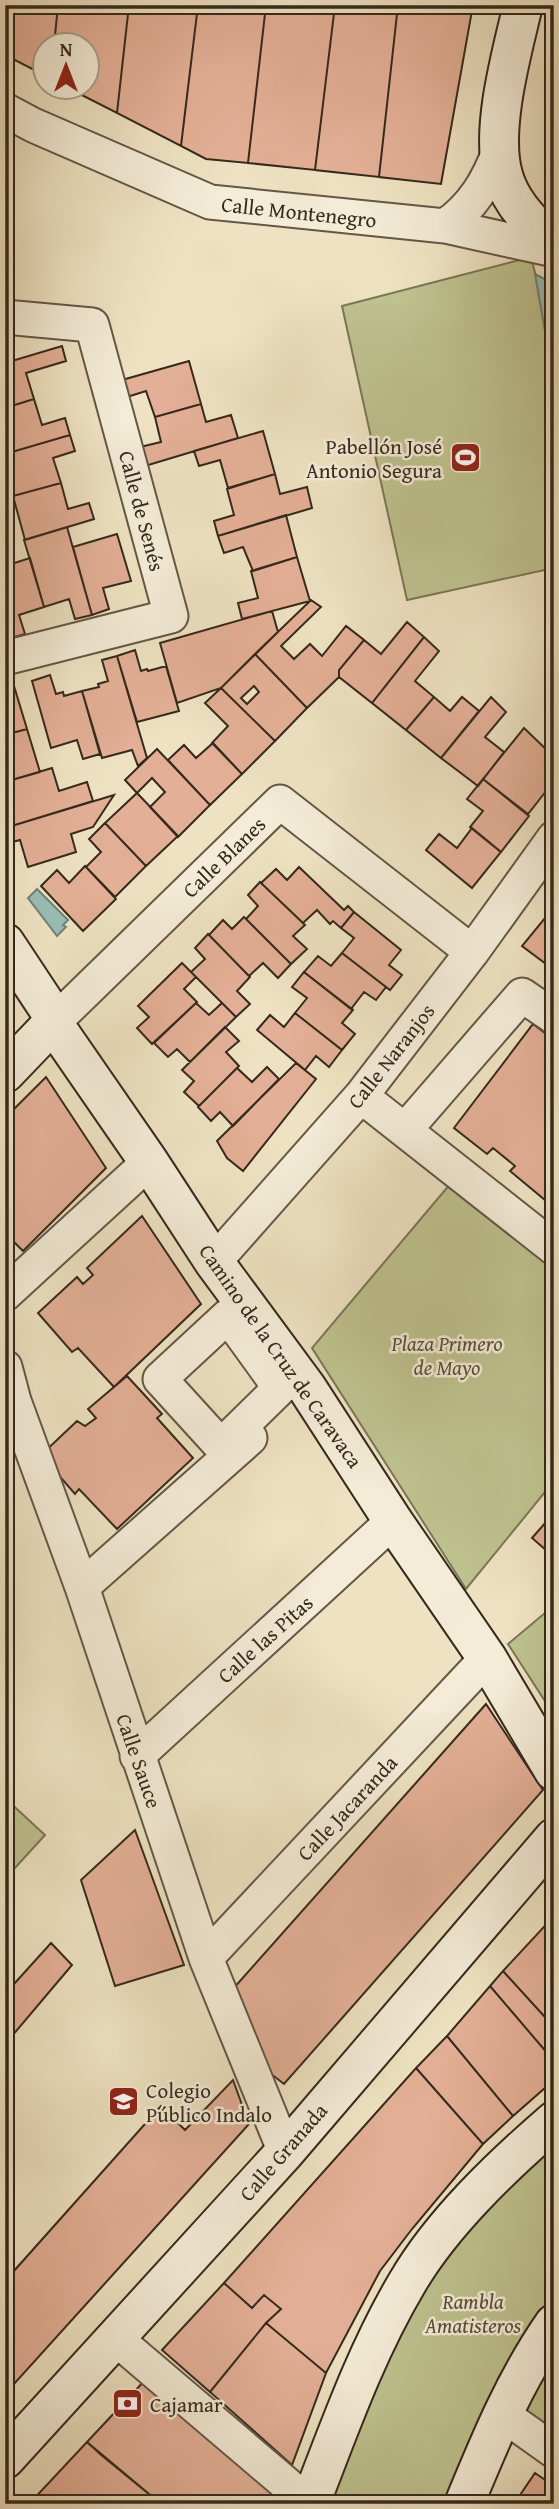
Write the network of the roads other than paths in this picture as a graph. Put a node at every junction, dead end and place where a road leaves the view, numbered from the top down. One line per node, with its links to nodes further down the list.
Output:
1 (523, 5): 3 (street)
2 (5, 110): 4 (street, Calle Montenegro)
3 (500, 149): 4 (street); 5 (street)
4 (445, 226): 6 (street, Calle Montenegro)
5 (554, 243)
6 (554, 250)
7 (5, 317): 8 (street, Calle de Senés)
8 (5, 659)
9 (554, 838): 11 (street, Calle Naranjos)
10 (5, 943): 13 (street, Camino de la Cruz de Caravaca)
11 (472, 952): 13 (street, Calle Blanes); 15 (street, Calle Naranjos)
12 (554, 1017): 16 (street)
13 (53, 1023): 14 (street); 17 (street, Camino de la Cruz de Caravaca)
14 (5, 1073)
15 (361, 1096): 16 (street); 19 (street, Calle Naranjos)
16 (405, 1130): 18 (street)
17 (149, 1162): 19 (street, Camino de la Cruz de Caravaca); 20 (street)
18 (554, 1248)
19 (214, 1262): 22 (street, Camino de la Cruz de Caravaca)
20 (5, 1294)
21 (5, 1367): 24 (street, Calle Sauce)
22 (307, 1388): 23 (street, Camino de la Cruz de Caravaca); 24 (street)
23 (393, 1521): 25 (street, Camino de la Cruz de Caravaca); 26 (street, Calle las Pitas)
24 (82, 1587): 26 (street, Calle Sauce)
25 (487, 1658): 27 (street, Camino de la Cruz de Caravaca); 29 (street, Calle Jacaranda)
26 (137, 1756): 29 (street, Calle Sauce)
27 (554, 1772)
28 (554, 1838): 31 (street, Calle Granada)
29 (206, 1958): 31 (street, Calle Sauce)
30 (554, 2121): 37 (street)
31 (285, 2152): 33 (street, Calle Granada)
32 (554, 2324): 34 (street)
33 (115, 2338): 36 (street, Calle Granada); 37 (street)
34 (502, 2414): 35 (street); 38 (street)
35 (554, 2451)
36 (5, 2459)
37 (310, 2504)
38 (464, 2504)

